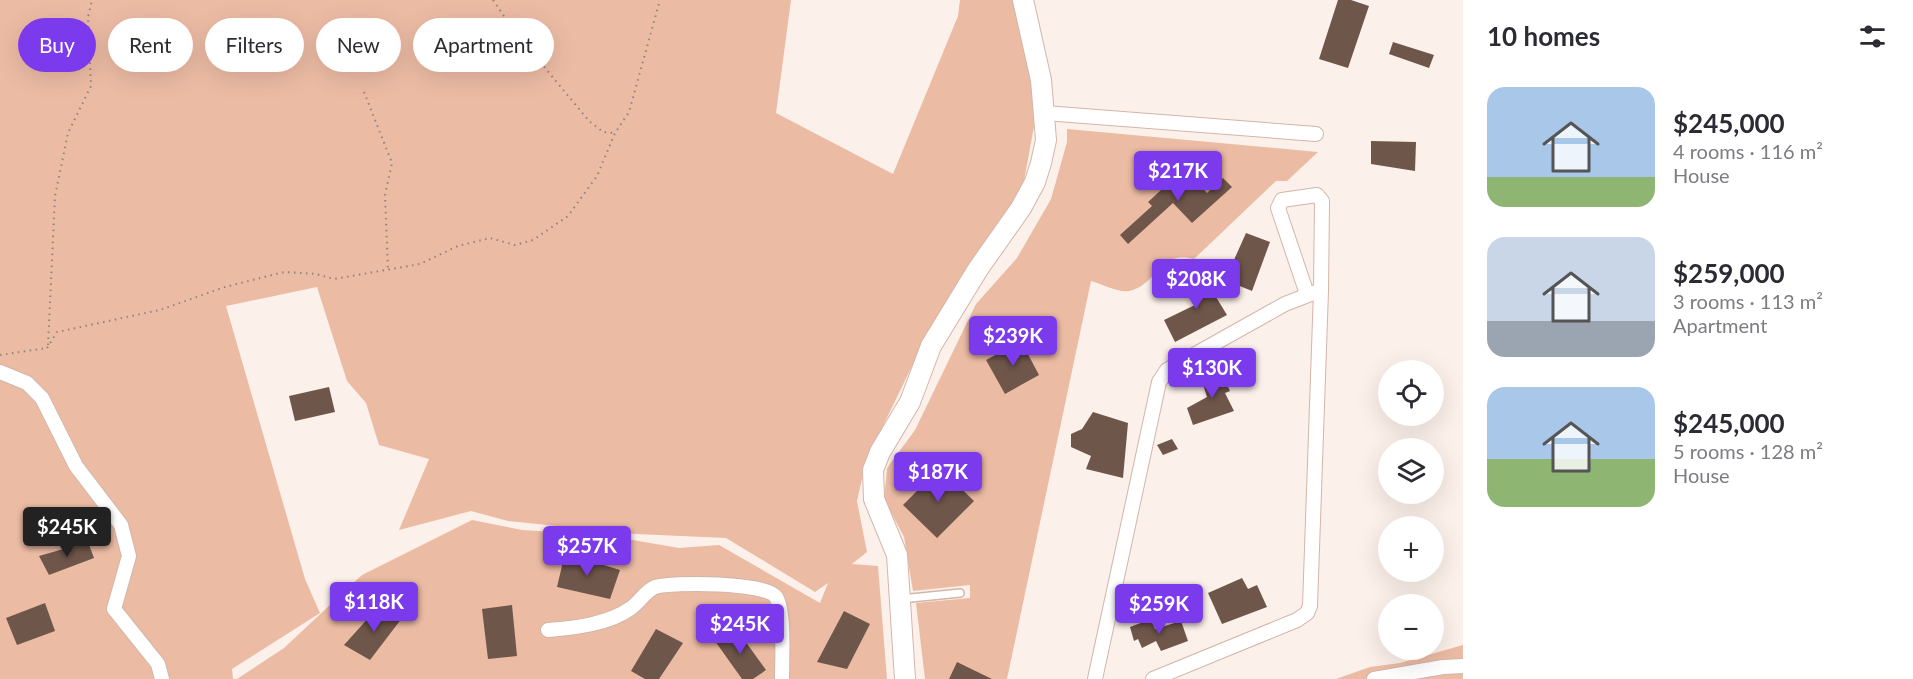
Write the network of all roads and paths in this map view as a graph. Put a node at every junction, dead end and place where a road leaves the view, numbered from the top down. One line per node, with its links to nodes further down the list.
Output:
1 (92, 0): 12 (path)
2 (494, 0): 7 (path)
3 (660, 0): 7 (path)
4 (1023, 0): 6 (street)
5 (364, 92): 9 (path)
6 (1045, 113): 8 (street); 16 (street)
7 (615, 133): 9 (path)
8 (1316, 134)
9 (388, 270): 12 (path)
10 (1321, 291): 11 (street); 11 (street); 23 (street)
11 (1307, 294): 22 (street)
12 (47, 348): 13 (path)
13 (0, 355)
14 (0, 372): 19 (street)
15 (960, 593): 16 (lane)
16 (902, 599): 21 (street)
17 (548, 630): 20 (street)
18 (1463, 666): 24 (street)
19 (162, 679)
20 (782, 679)
21 (905, 679)
22 (1095, 679)
23 (1153, 679)
24 (1374, 679)

